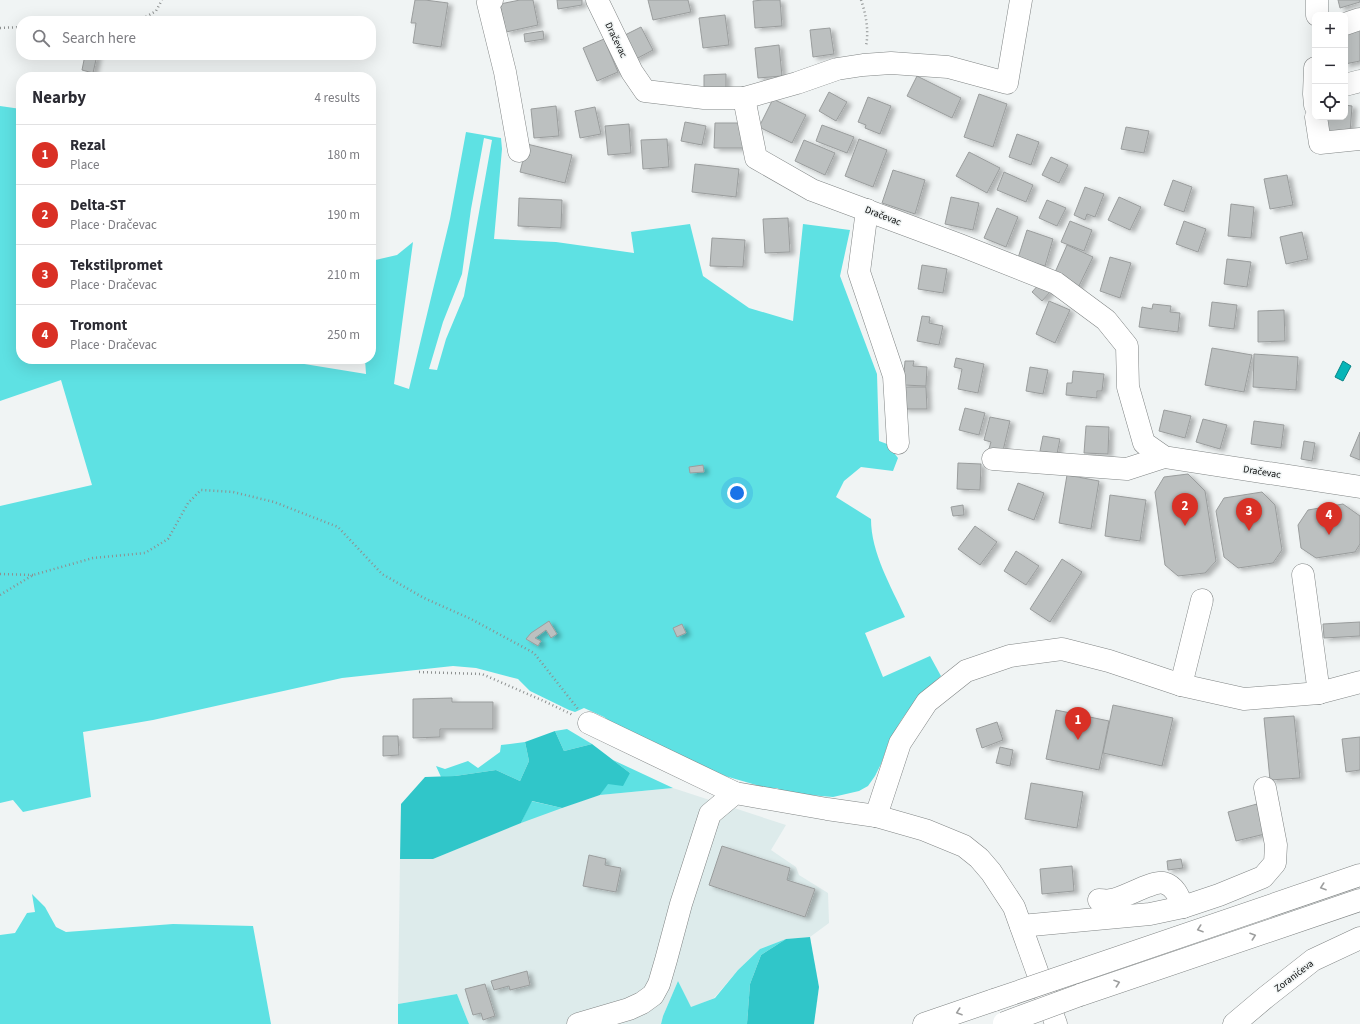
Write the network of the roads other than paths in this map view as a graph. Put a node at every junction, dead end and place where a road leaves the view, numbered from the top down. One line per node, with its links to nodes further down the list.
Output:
1 (492, 0): 13 (main road)
2 (597, 0): 10 (main road, Dračevac)
3 (1021, 0): 10 (main road)
4 (1317, 0): 5 (main road)
5 (1317, 12)
6 (1360, 19): 7 (main road)
7 (1348, 23)
8 (1360, 81): 9 (main road)
9 (1348, 84)
10 (744, 98): 14 (main road, Dračevac)
11 (1316, 120): 12 (main road)
12 (1360, 139)
13 (519, 151)
14 (867, 210): 15 (main road); 16 (main road, Dračevac)
15 (898, 443)
16 (1164, 457): 17 (main road, Dračevac); 18 (main road, Dračevac)
17 (993, 459)
18 (1360, 486)
19 (1303, 575): 23 (main road)
20 (1202, 600): 22 (main road)
21 (1360, 682): 23 (main road)
22 (1181, 685): 23 (main road); 27 (main road)
23 (1319, 693)
24 (590, 724): 26 (main road)
25 (1265, 788): 31 (main road)
26 (734, 793): 27 (main road); 34 (main road)
27 (876, 816): 32 (main road)
28 (1360, 875): 35 (main road, one-way to 35, bridge)
29 (1098, 900): 31 (main road)
30 (1360, 900): 36 (main road, one-way to 30, bridge)
31 (1182, 907): 32 (main road)
32 (1021, 926): 37 (main road)
33 (1360, 938): 38 (main road, Zoranićeva)
34 (578, 1024)
35 (924, 1024)
36 (1002, 1024)
37 (1056, 1024)
38 (1234, 1024)

